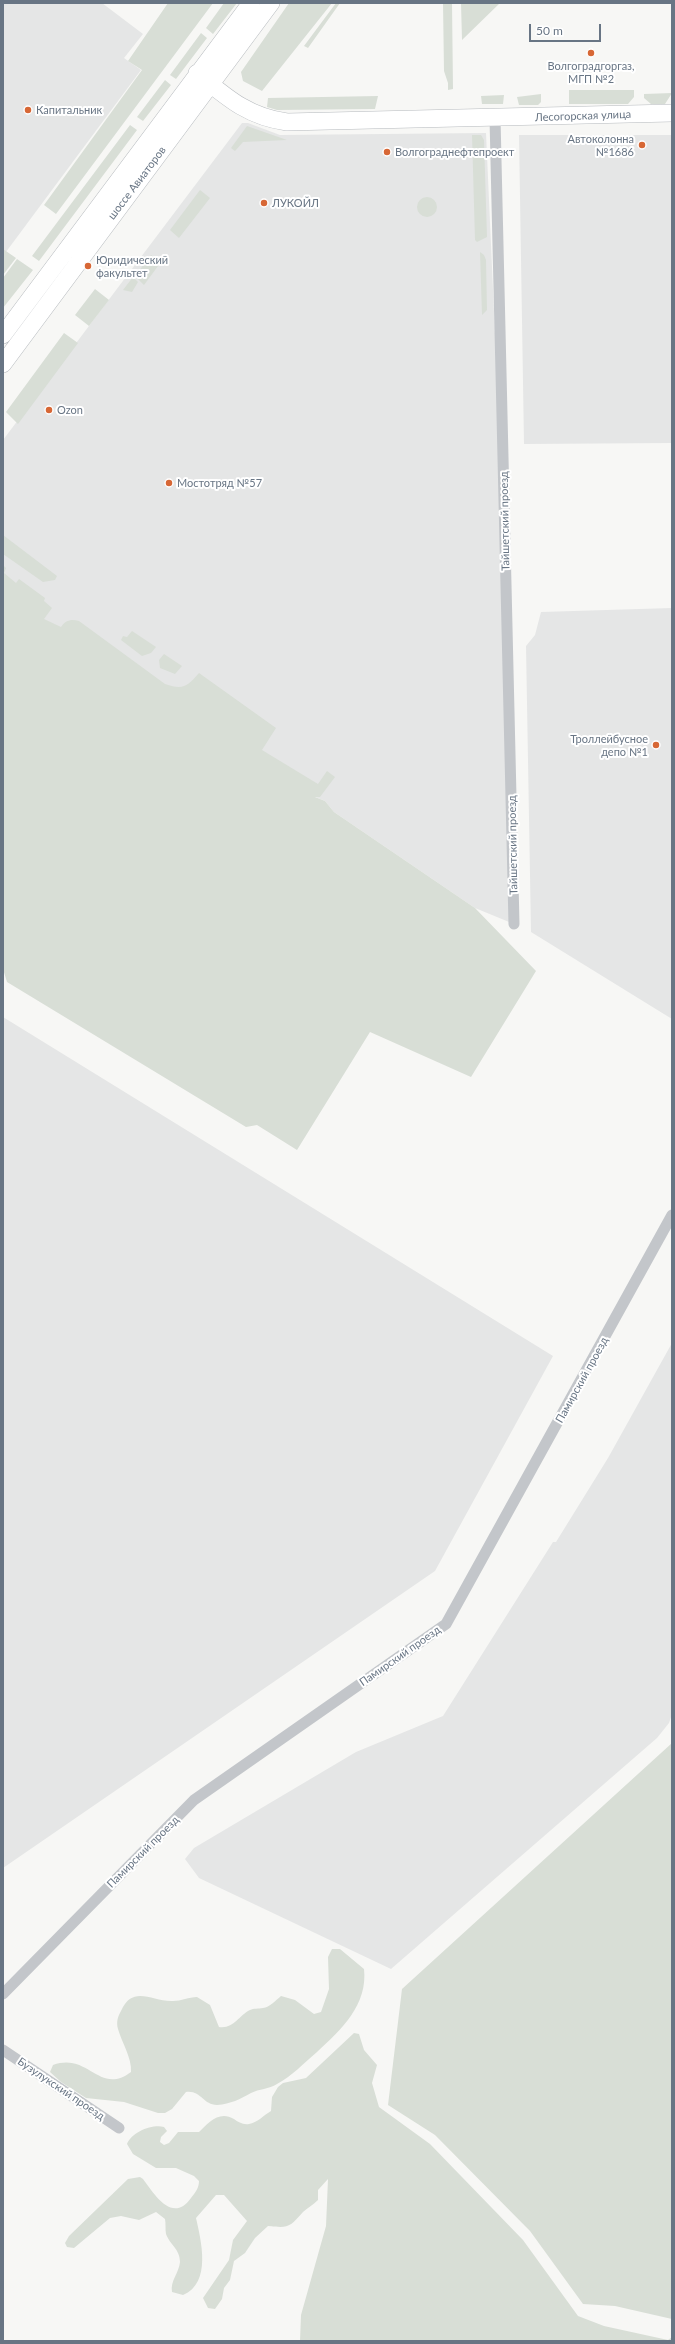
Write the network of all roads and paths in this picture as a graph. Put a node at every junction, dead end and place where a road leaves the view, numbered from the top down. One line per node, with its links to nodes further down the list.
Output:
1 (251, 3): 3 (main road, шоссе Авиаторов)
2 (271, 3): 4 (main road, шоссе Авиаторов)
3 (197, 73): 4 (main road, Лесогорская улица); 7 (main road, шоссе Авиаторов)
4 (211, 84): 6 (main road, Лесогорская улица); 8 (main road, шоссе Авиаторов)
5 (672, 113): 6 (main road, Лесогорская улица)
6 (495, 118): 9 (street, Тайшетский проезд)
7 (3, 335)
8 (3, 364)
9 (514, 924)
10 (672, 1215): 11 (street, Памирский проезд)
11 (3, 1994)
12 (3, 2050): 13 (street, Бузулукский проезд)
13 (119, 2128)

